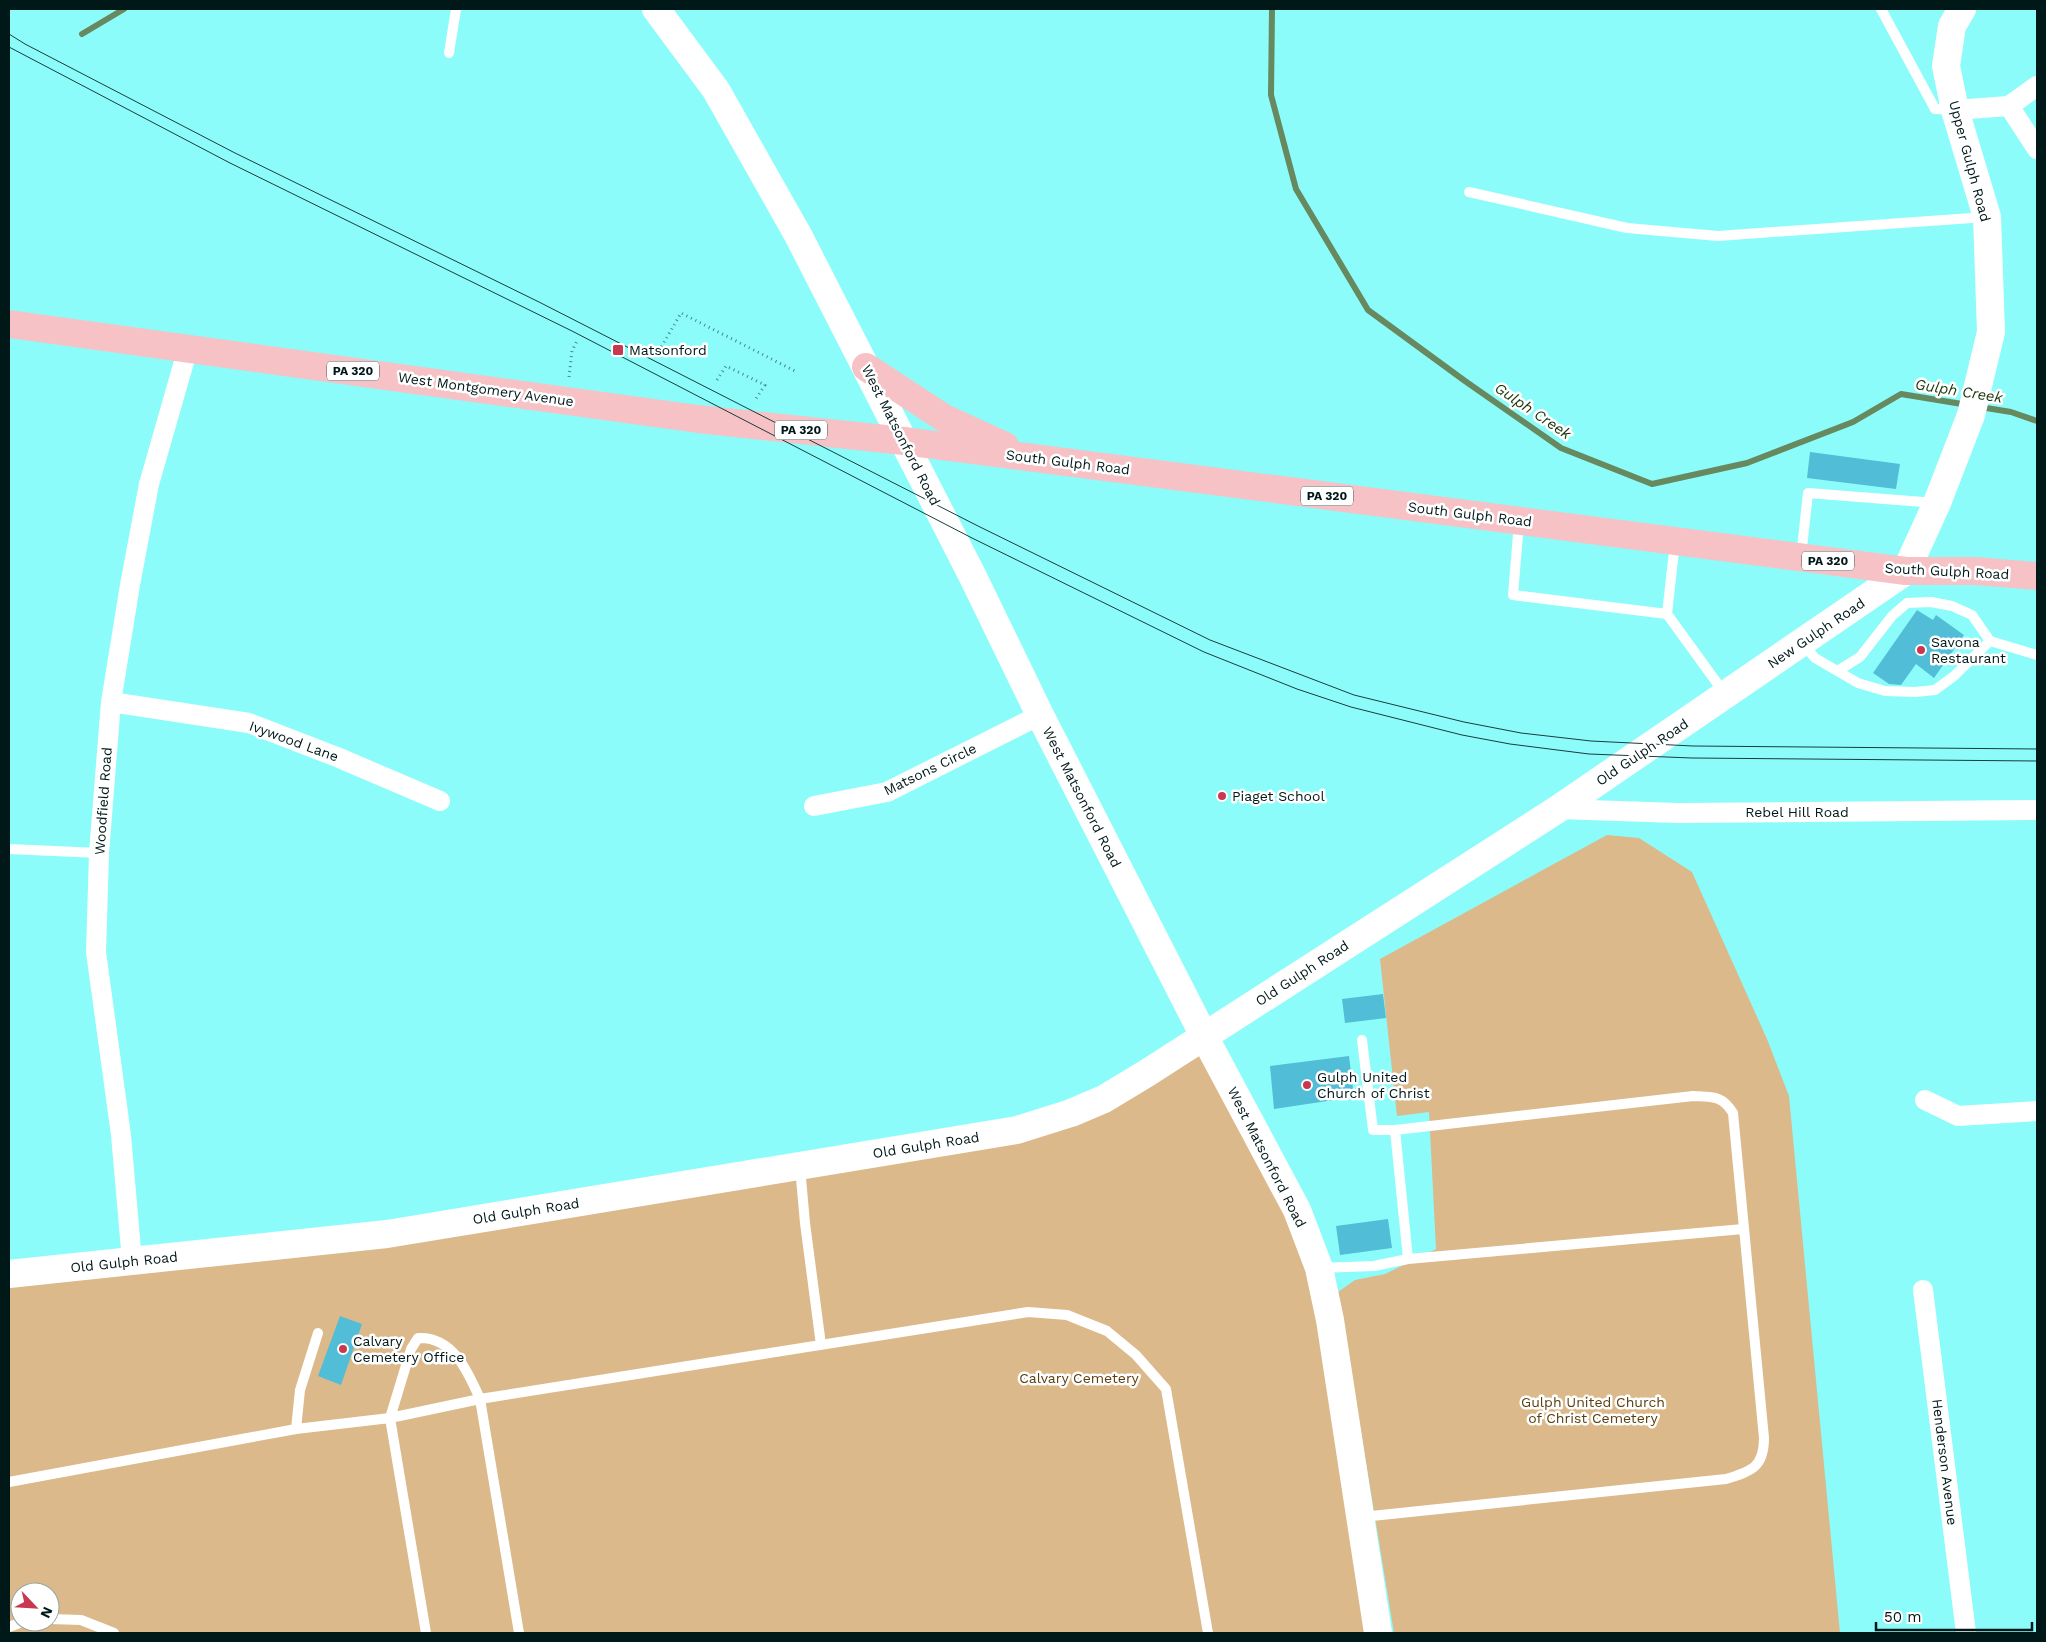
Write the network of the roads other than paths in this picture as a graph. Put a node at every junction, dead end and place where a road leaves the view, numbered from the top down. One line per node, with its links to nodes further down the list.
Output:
1 (456, 9): 5 (lane)
2 (656, 9): 14 (street, West Matsonford Road)
3 (1880, 9): 8 (lane)
4 (1962, 9): 8 (street, Upper Gulph Road)
5 (449, 54)
6 (2037, 86): 7 (street)
7 (2009, 106): 8 (street); 9 (street)
8 (1955, 110): 11 (street, Upper Gulph Road)
9 (2037, 149)
10 (1468, 192): 11 (lane)
11 (1987, 217): 17 (street, Upper Gulph Road)
12 (9, 324): 13 (main road, West Montgomery Avenue / PA 320)
13 (188, 348): 15 (main road, West Montgomery Avenue / PA 320); 29 (street, Woodfield Road)
14 (866, 368): 15 (street, West Matsonford Road); 16 (main road)
15 (904, 441): 16 (main road, South Gulph Road / PA 320); 30 (street, West Matsonford Road)
16 (1029, 457): 18 (main road, South Gulph Road / PA 320)
17 (1937, 503): 20 (lane); 21 (street, Upper Gulph Road)
18 (1519, 521): 19 (main road, South Gulph Road / PA 320); 23 (lane)
19 (1676, 541): 20 (main road, South Gulph Road / PA 320); 23 (lane)
20 (1800, 557): 21 (main road, South Gulph Road / PA 320)
21 (1906, 571): 22 (main road, South Gulph Road / PA 320); 25 (street, New Gulph Road)
22 (2037, 576)
23 (1668, 614): 28 (lane)
24 (1990, 641): 26 (lane); 27 (lane); 27 (lane)
25 (1801, 643): 27 (lane); 28 (street, New Gulph Road)
26 (2037, 655)
27 (1839, 670)
28 (1725, 695): 33 (street, Old Gulph Road)
29 (111, 702): 31 (street, Ivywood Lane); 36 (street, Woodfield Road)
30 (1040, 715): 32 (street, Matsons Circle); 37 (street, West Matsonford Road)
31 (440, 801)
32 (814, 806)
33 (1558, 809): 34 (street, Rebel Hill Road); 37 (street, Old Gulph Road)
34 (2037, 810)
35 (9, 849): 36 (lane)
36 (99, 853): 45 (street, Woodfield Road)
37 (1204, 1036): 42 (street, Old Gulph Road); 46 (street, West Matsonford Road)
38 (1362, 1040): 41 (lane)
39 (1926, 1100): 40 (street)
40 (2037, 1111)
41 (1395, 1130): 43 (lane); 44 (lane)
42 (800, 1166): 45 (street, Old Gulph Road); 50 (lane)
43 (1743, 1229): 44 (lane); 55 (lane)
44 (1408, 1259): 46 (lane)
45 (132, 1261): 47 (street, Old Gulph Road)
46 (1319, 1268): 55 (street, West Matsonford Road)
47 (9, 1274)
48 (1923, 1290): 62 (street, Henderson Avenue)
49 (318, 1334): 53 (lane)
50 (821, 1345): 51 (lane); 60 (lane)
51 (480, 1399): 52 (lane); 52 (lane); 59 (lane)
52 (390, 1418): 53 (lane); 58 (lane)
53 (296, 1429): 54 (lane)
54 (9, 1482)
55 (1361, 1517): 61 (street, West Matsonford Road)
56 (60, 1619): 57 (lane)
57 (114, 1633)
58 (426, 1633)
59 (519, 1633)
60 (1208, 1633)
61 (1378, 1633)
62 (1966, 1633)

